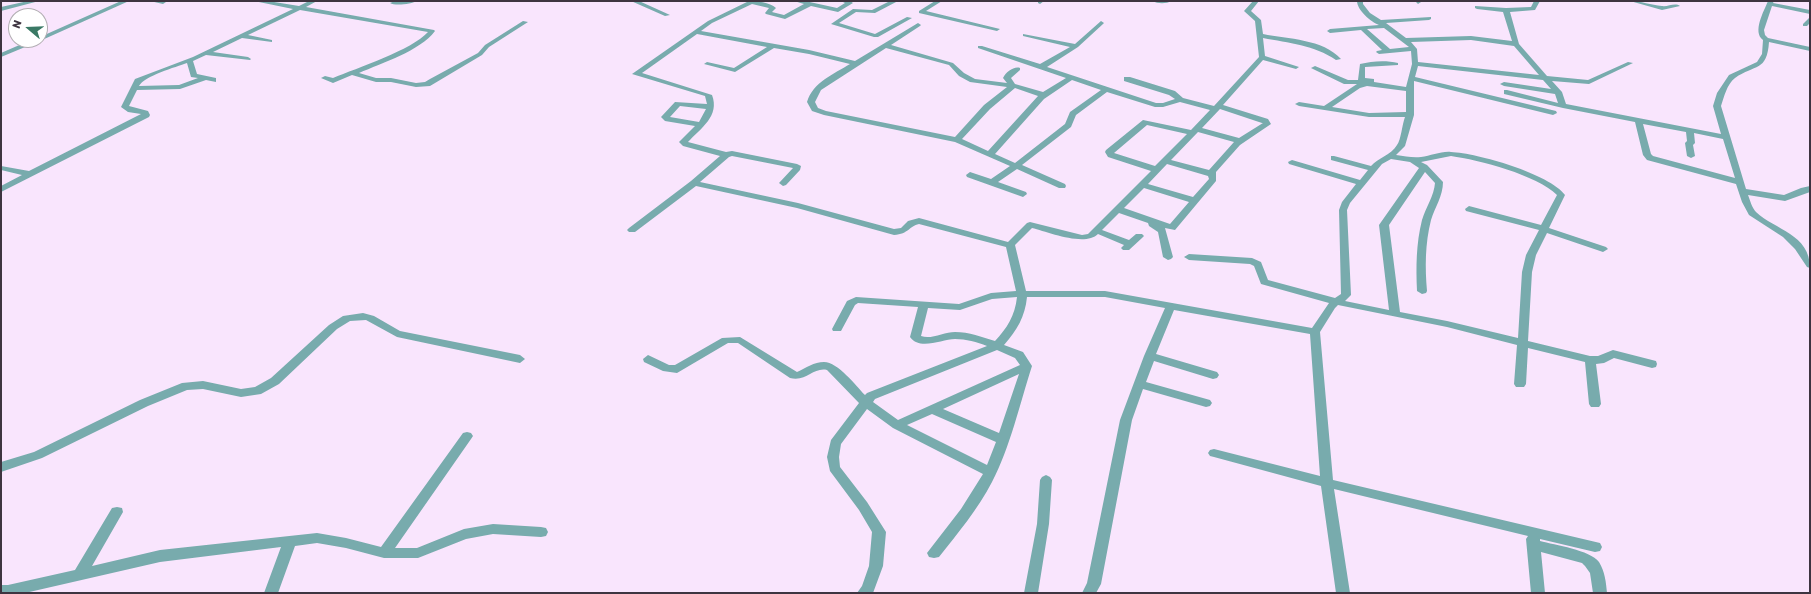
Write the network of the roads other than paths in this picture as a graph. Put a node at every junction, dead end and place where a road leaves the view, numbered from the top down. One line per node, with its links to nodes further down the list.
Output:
1 (36, 1): 26 (street)
2 (126, 1): 44 (street)
3 (153, 1): 19 (street)
4 (256, 1): 27 (street)
5 (314, 1): 27 (street)
6 (414, 1): 20 (street)
7 (634, 1): 31 (street)
8 (798, 1): 23 (street)
9 (844, 1): 23 (street)
10 (895, 1): 32 (street)
11 (939, 1): 40 (street)
12 (1156, 1): 13 (street)
13 (1168, 1)
14 (1256, 1): 47 (street)
15 (1360, 1): 37 (street)
16 (1511, 1): 28 (street)
17 (1537, 1): 28 (street)
18 (1633, 1): 24 (street)
19 (163, 2)
20 (393, 2)
21 (752, 2): 23 (street); 43 (street)
22 (1771, 2): 30 (street); 48 (street)
23 (808, 3)
24 (1677, 6)
25 (1477, 7): 29 (street)
26 (1, 9)
27 (297, 9): 46 (street); 76 (street)
28 (1517, 9): 29 (street)
29 (1506, 10): 51 (street)
30 (1810, 12)
31 (667, 15)
32 (909, 18)
33 (1429, 18): 37 (street)
34 (1810, 19): 39 (street)
35 (525, 22): 76 (street)
36 (1101, 24): 54 (street)
37 (1381, 24): 41 (street); 49 (street)
38 (918, 25): 52 (street)
39 (1805, 25)
40 (997, 29)
41 (1363, 29): 42 (street); 59 (street)
42 (1330, 31)
43 (695, 32): 53 (street); 94 (street)
44 (48, 35)
45 (1025, 35): 54 (street)
46 (243, 36): 50 (street); 61 (street)
47 (1261, 36): 63 (street); 65 (street)
48 (1766, 39): 58 (street); 104 (street)
49 (1405, 40): 51 (street); 57 (street)
50 (270, 41)
51 (1516, 44): 80 (street)
52 (884, 45): 67 (street); 83 (street)
53 (772, 46): 67 (street); 69 (street)
54 (1076, 46): 72 (street)
55 (980, 47): 72 (street)
56 (18, 48): 62 (street)
57 (1414, 49): 59 (street); 71 (street)
58 (1810, 49)
59 (1388, 51): 60 (street)
60 (1379, 52)
61 (206, 53): 64 (street); 66 (street)
62 (1, 55)
63 (1262, 57): 73 (street); 95 (street)
64 (248, 59)
65 (1338, 59)
66 (190, 61): 84 (street); 84 (street)
67 (854, 63): 105 (street)
68 (1630, 63): 80 (street)
69 (707, 64)
70 (1396, 64): 86 (street)
71 (1415, 64): 79 (street); 80 (street)
72 (1041, 67): 78 (street)
73 (1296, 67)
74 (1315, 68): 86 (street)
75 (1018, 69): 83 (street)
76 (352, 73): 77 (street)
77 (325, 78)
78 (1070, 78): 85 (street); 89 (street)
79 (1411, 78): 86 (street); 92 (street)
80 (1545, 78): 88 (street)
81 (1127, 79): 90 (street)
82 (1504, 84): 88 (street)
83 (1013, 86): 89 (street); 105 (street)
84 (134, 88): 120 (street)
85 (1105, 90): 90 (street); 115 (street)
86 (1411, 90): 96 (street); 98 (street)
87 (1507, 92): 93 (street)
88 (1558, 92): 93 (street)
89 (1044, 94): 107 (street)
90 (1180, 100): 95 (street)
91 (1299, 104): 96 (street)
92 (1529, 104): 97 (street); 99 (street)
93 (1562, 106): 100 (street)
94 (711, 107): 101 (street); 101 (street)
95 (1217, 107): 103 (street); 106 (street)
96 (1325, 108): 98 (street)
97 (1553, 113)
98 (1410, 115): 109 (street)
99 (1522, 116)
100 (1640, 122): 102 (street); 124 (street)
101 (700, 124): 108 (street)
102 (1687, 130): 104 (street); 110 (street)
103 (1194, 131): 106 (street); 112 (street); 119 (street)
104 (1726, 137): 124 (street)
105 (957, 140): 107 (street)
106 (1240, 141): 121 (street)
107 (990, 154): 115 (street)
108 (726, 155): 125 (street); 126 (street)
109 (1390, 156): 113 (street); 118 (street)
110 (1691, 156)
111 (1334, 158): 118 (street)
112 (1167, 160): 119 (street); 121 (street)
113 (1412, 160): 116 (street); 137 (street)
114 (1292, 162): 123 (street)
115 (1016, 166): 127 (street); 129 (street)
116 (1424, 166): 146 (street); 151 (street)
117 (1, 168): 120 (street)
118 (1373, 169): 123 (street)
119 (1158, 170): 128 (street)
120 (31, 174): 130 (street)
121 (1212, 174): 134 (street)
122 (970, 175): 127 (street)
123 (1362, 182): 148 (street)
124 (1739, 182): 132 (street)
125 (694, 183): 138 (street); 141 (street)
126 (783, 183)
127 (992, 183): 133 (street)
128 (1143, 185): 134 (street); 136 (street)
129 (1062, 186)
130 (1, 189)
131 (1810, 189): 132 (street)
132 (1742, 191): 145 (street)
133 (1023, 194)
134 (1196, 201): 136 (street)
135 (1469, 209): 137 (street)
136 (1117, 211): 139 (street); 143 (street)
137 (1544, 229): 142 (street); 154 (street)
138 (632, 230)
139 (1097, 231): 140 (street); 141 (street)
140 (1139, 236)
141 (1010, 245): 147 (street)
142 (1603, 249)
143 (1168, 257)
144 (1189, 257): 148 (street)
145 (1810, 265)
146 (1422, 291)
147 (1022, 294): 149 (street); 150 (street); 155 (street)
148 (1337, 301): 151 (street); 153 (street)
149 (924, 305): 152 (street); 155 (street)
150 (1170, 307): 153 (street); 156 (street)
151 (1395, 314): 154 (street)
152 (837, 329)
153 (1314, 332): 176 (street)
154 (1523, 343): 159 (street); 164 (street)
155 (997, 346): 161 (street); 165 (street)
156 (1149, 356): 162 (street); 163 (street)
157 (520, 359): 173 (street)
158 (648, 359): 165 (street)
159 (1590, 360): 160 (street); 167 (street)
160 (1652, 364)
161 (1027, 366): 168 (street); 171 (street)
162 (1213, 374)
163 (1139, 384): 166 (street); 189 (street)
164 (1520, 384)
165 (865, 402): 169 (street); 187 (street)
166 (1206, 403)
167 (1594, 404)
168 (932, 409): 169 (street); 171 (street)
169 (897, 425): 174 (street)
170 (467, 436): 182 (street)
171 (1003, 440): 174 (street)
172 (1214, 453): 176 (street)
173 (1, 467)
174 (990, 472): 183 (street)
175 (1046, 480): 188 (street)
176 (1327, 483): 179 (street); 190 (street)
177 (117, 512): 184 (street)
178 (541, 532): 182 (street)
179 (1533, 539): 181 (street); 191 (street); 192 (street)
180 (290, 541): 182 (street); 184 (street); 186 (street)
181 (1595, 547)
182 (384, 553)
183 (934, 553)
184 (80, 574): 185 (street)
185 (5, 591)
186 (272, 593)
187 (864, 593)
188 (1031, 593)
189 (1089, 593)
190 (1343, 593)
191 (1538, 593)
192 (1600, 593)

